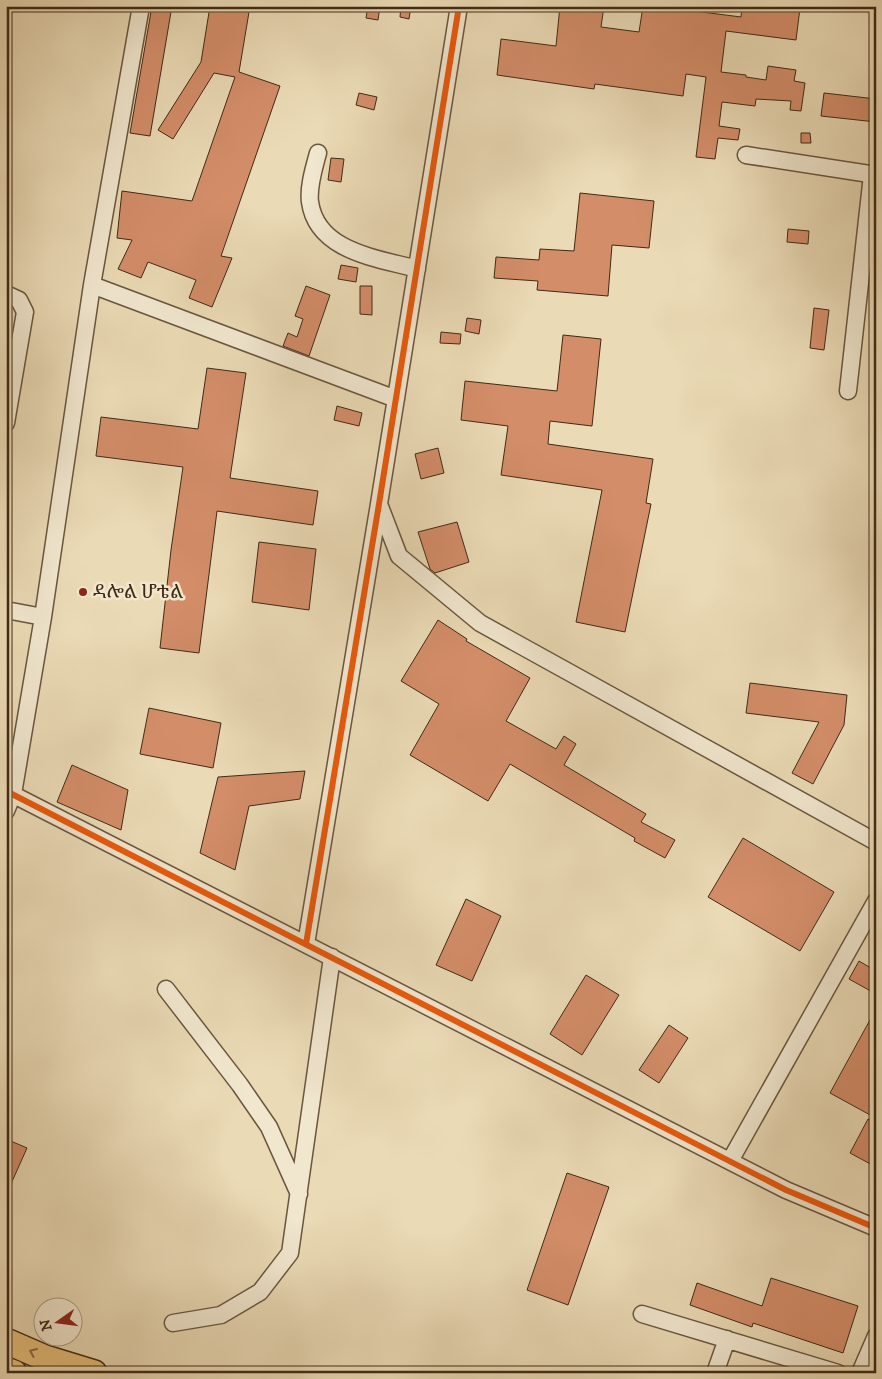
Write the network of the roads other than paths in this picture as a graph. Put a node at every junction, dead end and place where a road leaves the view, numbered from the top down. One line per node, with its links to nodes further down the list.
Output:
1 (142, 6): 7 (street)
2 (459, 6): 6 (street)
3 (318, 153): 6 (street)
4 (746, 156): 5 (street)
5 (874, 175): 9 (street)
6 (417, 269): 10 (street)
7 (92, 285): 10 (street); 14 (street)
8 (6, 294): 11 (street)
9 (848, 392)
10 (396, 399): 12 (street)
11 (6, 423)
12 (379, 504): 17 (street); 19 (street)
13 (6, 610): 14 (street)
14 (43, 617): 15 (street)
15 (10, 793): 16 (street); 19 (street)
16 (6, 811)
17 (876, 842)
18 (876, 901): 22 (street)
19 (306, 944): 20 (street)
20 (332, 957): 22 (street); 23 (street)
21 (166, 989): 23 (street)
22 (730, 1161): 24 (street)
23 (299, 1194): 26 (street)
24 (876, 1228)
25 (642, 1314): 28 (street)
26 (173, 1323)
27 (876, 1336): 35 (street)
28 (727, 1339): 33 (street); 34 (street)
29 (6, 1341): 32 (highway, one-way to 29)
30 (6, 1370): 31 (highway)
31 (14, 1373)
32 (94, 1373)
33 (715, 1373)
34 (838, 1373)
35 (860, 1373)

